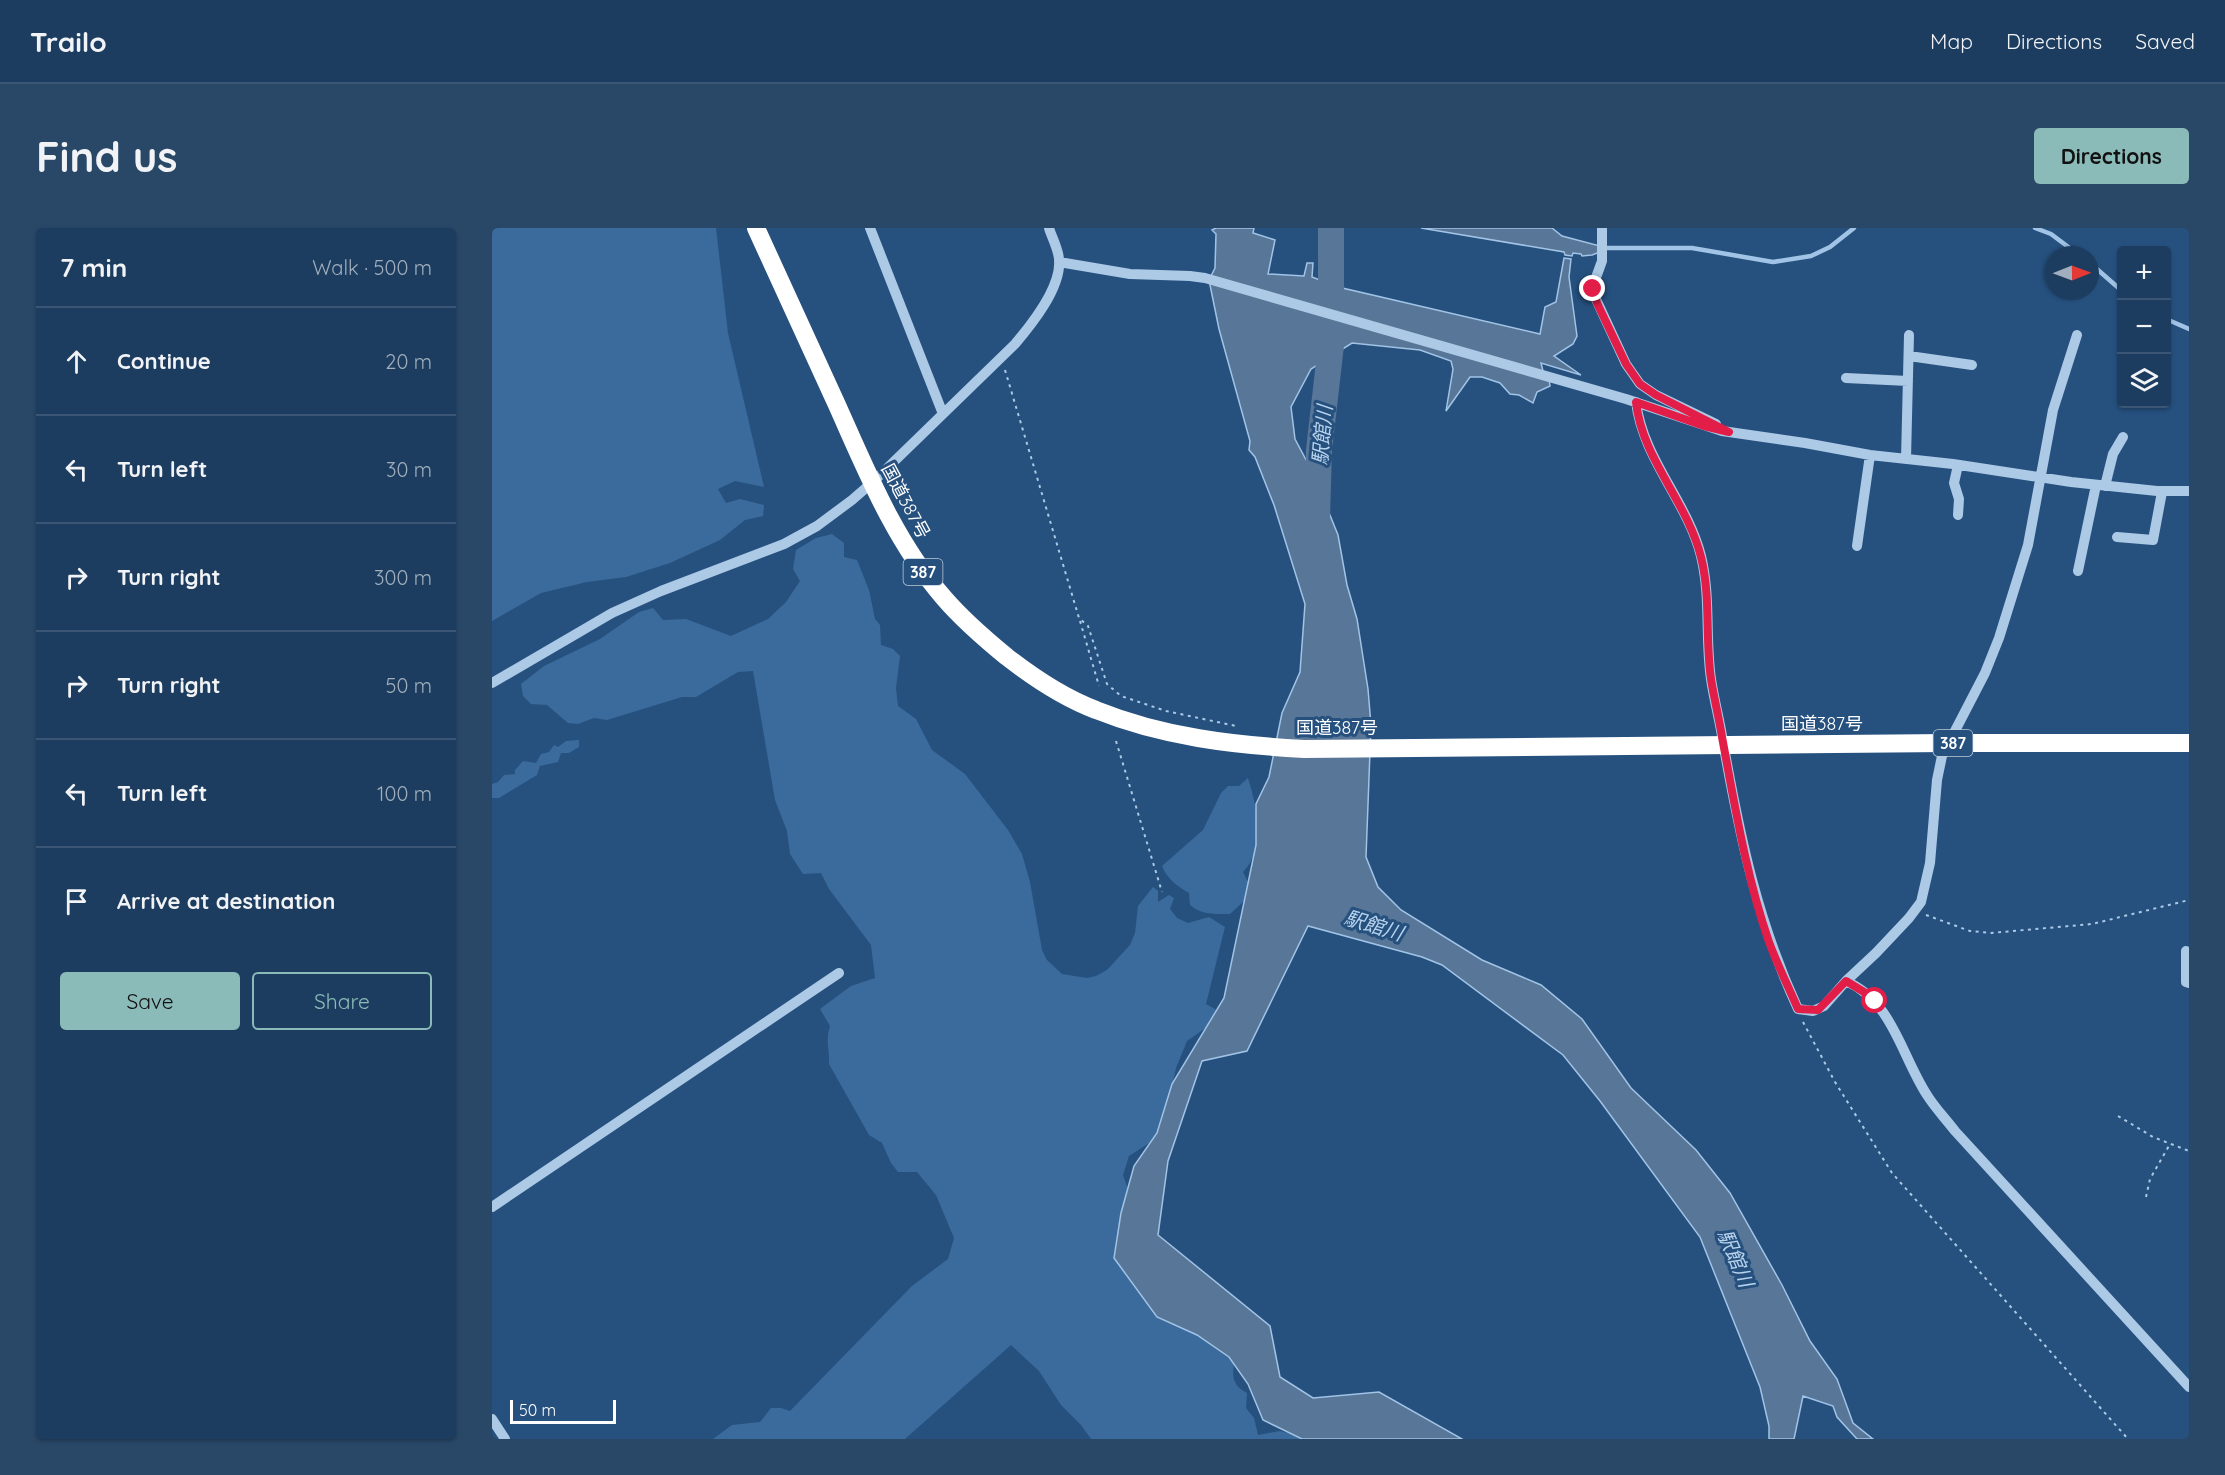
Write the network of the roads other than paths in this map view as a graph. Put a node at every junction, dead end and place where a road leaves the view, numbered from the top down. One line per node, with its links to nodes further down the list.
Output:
1 (756, 228): 20 (highway, 国道387号 / 387)
2 (870, 228): 13 (street)
3 (1049, 228): 5 (street)
4 (1602, 228): 14 (street)
5 (1059, 262): 12 (street); 13 (street)
6 (1909, 335): 8 (street)
7 (2077, 335): 19 (street)
8 (1909, 356): 9 (street); 11 (street)
9 (1972, 366)
10 (1846, 378): 11 (street)
11 (1908, 381): 17 (street)
12 (1631, 400): 14 (street); 31 (street)
13 (943, 414): 20 (street)
14 (1729, 432): 16 (street)
15 (2122, 436): 21 (street)
16 (1870, 455): 17 (street); 26 (street)
17 (1906, 459): 18 (street)
18 (1958, 465): 19 (street); 24 (street)
19 (2039, 477): 21 (street); 29 (street)
20 (873, 481): 28 (street); 31 (highway, 国道387号 / 387)
21 (2100, 486): 23 (street); 27 (street)
22 (2189, 491): 23 (street)
23 (2162, 492): 25 (street)
24 (1958, 515)
25 (2117, 537)
26 (1857, 546)
27 (2078, 571)
28 (492, 683)
29 (1948, 743): 30 (highway, 国道387号 / 387); 31 (highway, 国道387号 / 387); 34 (street)
30 (2189, 743)
31 (1720, 745): 34 (street)
32 (2186, 951): 35 (street)
33 (839, 973): 36 (street)
34 (1846, 981): 37 (street)
35 (2189, 983)
36 (492, 1207)
37 (2189, 1387)
38 (492, 1419): 39 (street)
39 (505, 1439)

